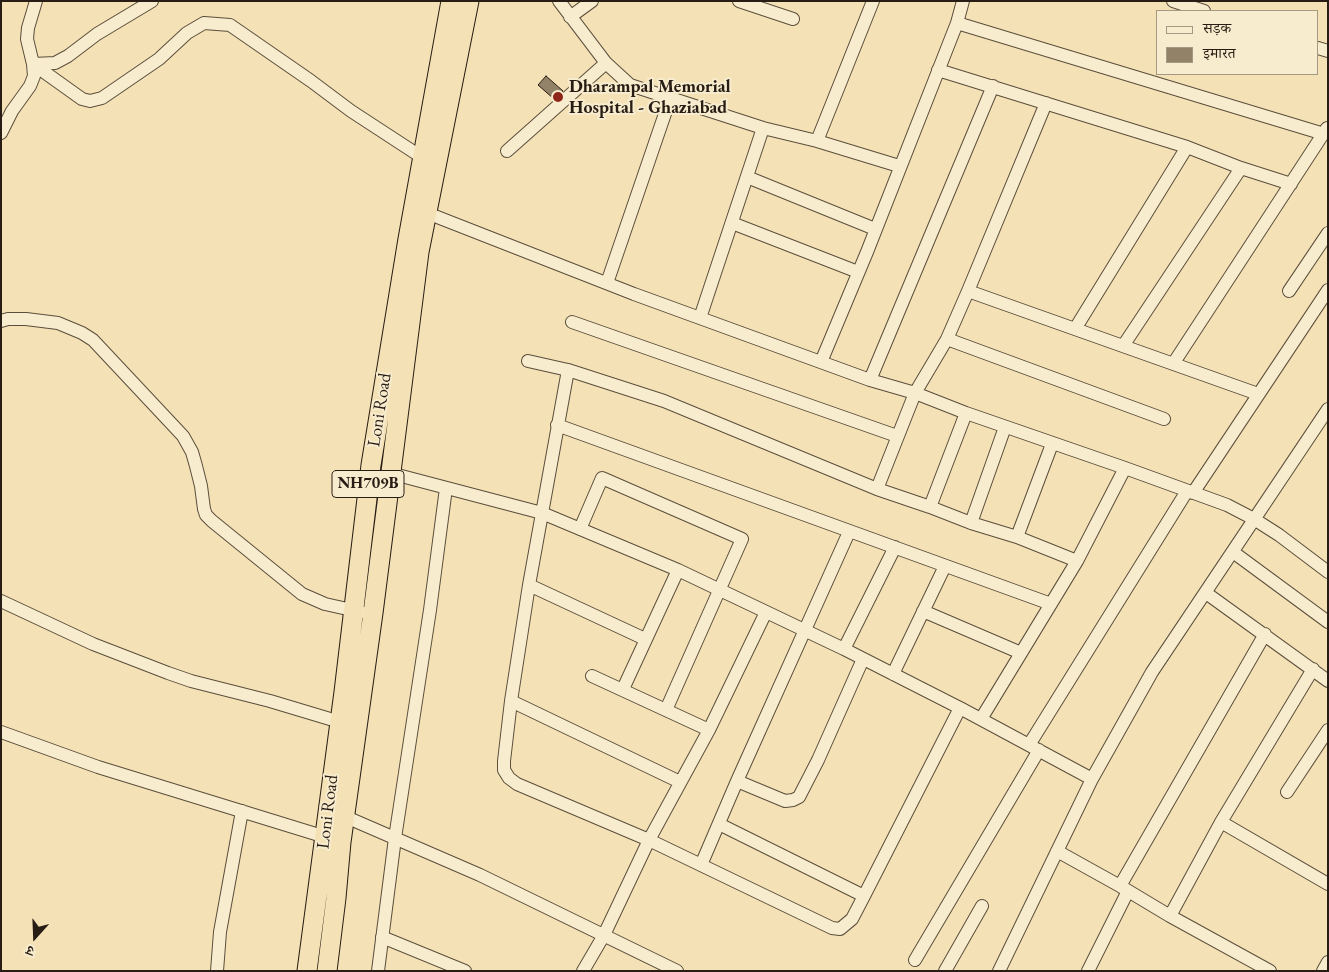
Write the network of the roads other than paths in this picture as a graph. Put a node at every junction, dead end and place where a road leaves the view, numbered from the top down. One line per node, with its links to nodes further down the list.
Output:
1 (36, 1): 17 (street)
2 (152, 1): 17 (street)
3 (451, 1): 28 (highway, Loni Road / NH709B)
4 (469, 1): 33 (highway, Loni Road / NH709B)
5 (559, 1): 13 (street)
6 (592, 1): 13 (street)
7 (739, 1): 11 (street)
8 (873, 1): 25 (street)
9 (964, 1): 15 (street)
10 (1173, 1): 12 (street)
11 (762, 5): 14 (street)
12 (1201, 10)
13 (570, 17): 16 (street)
14 (794, 18)
15 (957, 23): 18 (street); 23 (street)
16 (606, 63): 20 (street); 27 (street)
17 (34, 64): 24 (street); 28 (street)
18 (938, 70): 19 (street); 29 (street)
19 (993, 86): 21 (street); 52 (street)
20 (670, 99): 22 (street); 38 (street)
21 (1046, 103): 26 (street); 40 (street)
22 (763, 128): 25 (street); 31 (street)
23 (1326, 131): 32 (street)
24 (1, 133)
25 (817, 141): 29 (street)
26 (1187, 147): 30 (street); 45 (street)
27 (507, 151)
28 (422, 158): 85 (highway, Loni Road / NH709B)
29 (899, 166): 35 (street)
30 (1241, 168): 32 (street); 47 (street)
31 (747, 177): 34 (street); 35 (street)
32 (1291, 184): 50 (street)
33 (427, 213): 38 (street); 63 (highway, Loni Road / NH709B)
34 (732, 223): 37 (street); 42 (street)
35 (875, 229): 37 (street)
36 (1328, 233): 41 (street)
37 (858, 272): 49 (street)
38 (607, 283): 42 (street)
39 (1328, 290): 54 (street)
40 (968, 291): 45 (street); 46 (street)
41 (1289, 291)
42 (700, 318): 49 (street)
43 (1, 321): 85 (street)
44 (572, 322): 60 (street)
45 (1075, 329): 47 (street)
46 (947, 339): 53 (street); 57 (street)
47 (1123, 346): 50 (street)
48 (528, 361): 51 (street)
49 (821, 362): 52 (street)
50 (1173, 364): 54 (street)
51 (568, 370): 58 (street); 65 (street)
52 (870, 380): 53 (street)
53 (915, 392): 56 (street); 60 (street)
54 (1258, 394): 66 (street)
55 (1328, 409): 69 (street)
56 (966, 413): 59 (street); 67 (street)
57 (1164, 419)
58 (557, 425): 68 (street); 72 (street)
59 (1005, 427): 61 (street); 70 (street)
60 (897, 436): 65 (street)
61 (1052, 444): 62 (street); 73 (street)
62 (1125, 468): 66 (street); 76 (street)
63 (390, 473): 64 (street); 88 (highway, Loni Road / NH709B)
64 (446, 488): 68 (street); 118 (street)
65 (877, 489): 67 (street)
66 (1190, 492): 69 (street); 109 (street)
67 (930, 507): 70 (street)
68 (542, 513): 71 (street); 80 (street)
69 (1254, 519): 75 (street); 79 (street)
70 (971, 523): 73 (street)
71 (580, 529): 78 (street); 81 (street)
72 (849, 532): 74 (street); 90 (street)
73 (1017, 536): 76 (street)
74 (895, 547): 77 (street); 93 (street)
75 (1233, 552): 82 (street); 89 (street)
76 (1077, 561): 84 (street)
77 (945, 566): 84 (street); 86 (street)
78 (678, 570): 81 (street); 92 (street)
79 (1328, 572)
80 (529, 585): 92 (street); 101 (street)
81 (720, 590): 87 (street); 103 (street)
82 (1206, 593): 91 (street); 110 (street)
83 (1, 600): 105 (street)
84 (1051, 604): 94 (street)
85 (353, 611): 88 (street); 105 (highway, Loni Road / NH709B)
86 (923, 611): 94 (street); 97 (street)
87 (766, 612): 90 (street); 106 (street)
88 (373, 613): 115 (highway, Loni Road / NH709B)
89 (1328, 622)
90 (804, 630): 93 (street); 111 (street)
91 (1265, 634): 96 (street); 124 (street)
92 (645, 639): 100 (street)
93 (844, 649): 95 (street)
94 (1022, 652): 104 (street)
95 (863, 659): 97 (street); 111 (street)
96 (1313, 669): 99 (street); 116 (street)
97 (893, 674): 102 (street)
98 (592, 676): 100 (street)
99 (1328, 681)
100 (623, 689): 103 (street)
101 (511, 701): 112 (street); 120 (street)
102 (960, 708): 104 (street); 125 (street)
103 (666, 710): 106 (street)
104 (981, 719): 109 (street)
105 (340, 722): 115 (highway, Loni Road / NH709B)
106 (709, 730): 112 (street)
107 (1328, 730): 113 (street)
108 (1, 732): 114 (street)
109 (1034, 748): 110 (street); 130 (street)
110 (1092, 779): 121 (street)
111 (737, 781): 117 (street)
112 (680, 782): 120 (street)
113 (1287, 792)
114 (242, 811): 119 (street); 133 (street)
115 (337, 813): 118 (street); 119 (highway, Loni Road / NH709B)
116 (1221, 822): 123 (street); 127 (street)
117 (719, 824): 122 (street); 125 (street)
118 (395, 838): 128 (street); 129 (street)
119 (333, 840): 134 (highway, Loni Road / NH709B); 135 (highway, Loni Road / NH709B)
120 (649, 840): 122 (street); 128 (street)
121 (1057, 852): 124 (street); 141 (street)
122 (701, 866): 125 (street)
123 (1328, 884)
124 (1124, 888): 127 (street); 132 (street)
125 (864, 896)
126 (982, 906): 140 (street)
127 (1170, 916): 142 (street)
128 (604, 934): 138 (street); 139 (street)
129 (382, 937): 136 (street); 137 (street)
130 (915, 960)
131 (1328, 962): 143 (street)
132 (1092, 969)
133 (216, 971)
134 (307, 971)
135 (327, 971)
136 (378, 971)
137 (465, 971)
138 (583, 971)
139 (677, 971)
140 (945, 971)
141 (999, 971)
142 (1270, 971)
143 (1323, 971)

